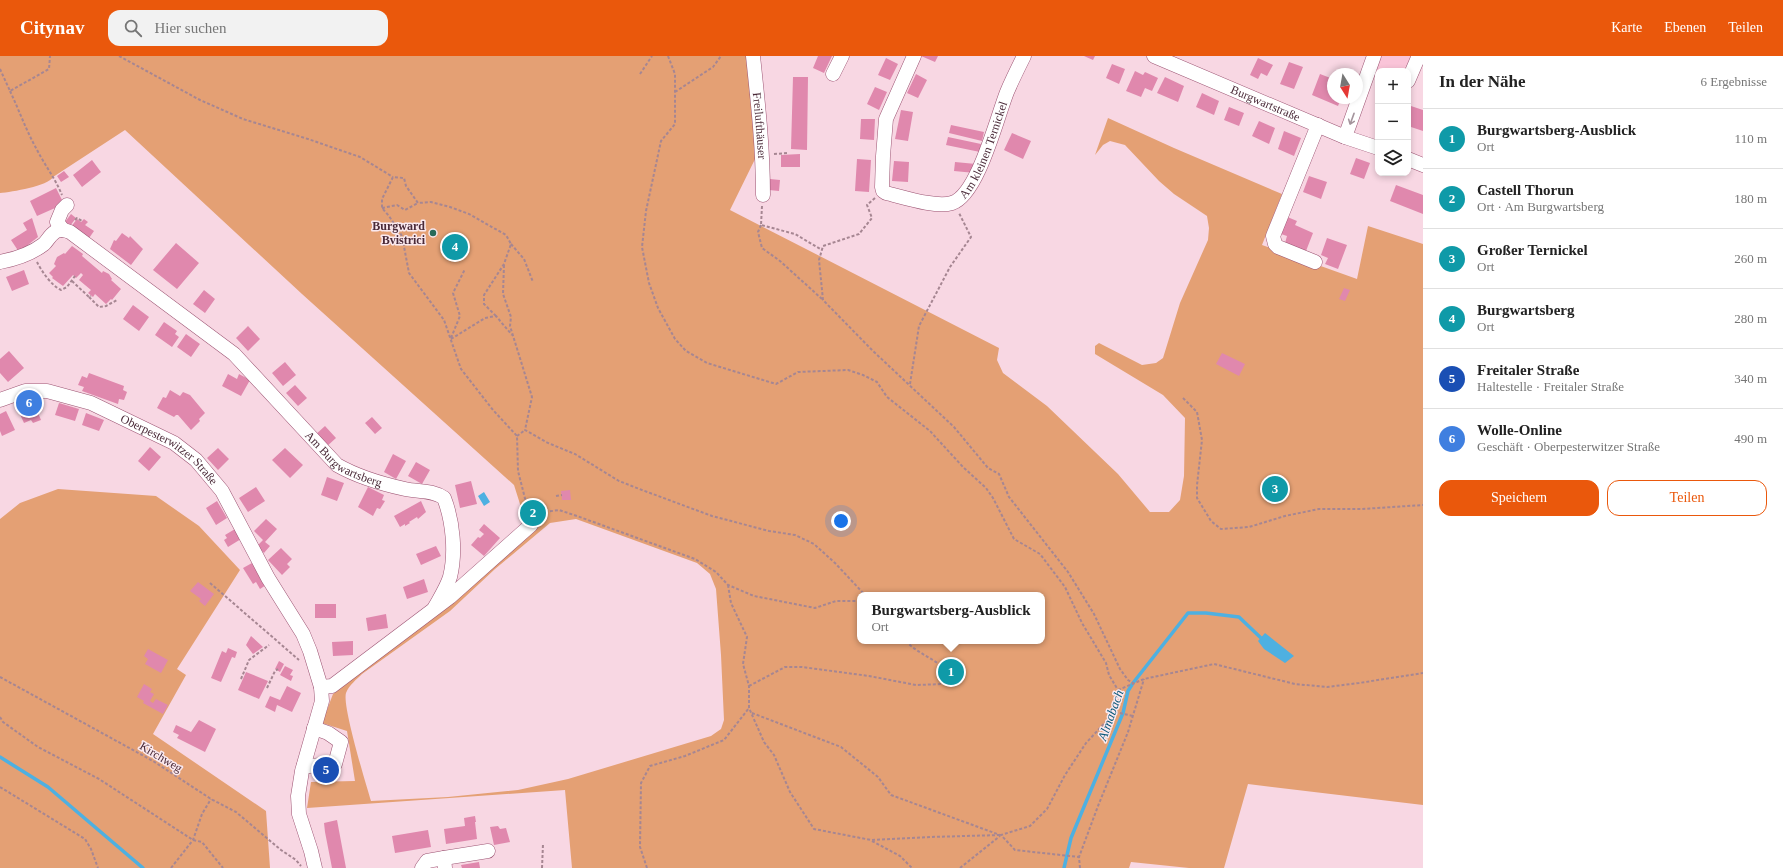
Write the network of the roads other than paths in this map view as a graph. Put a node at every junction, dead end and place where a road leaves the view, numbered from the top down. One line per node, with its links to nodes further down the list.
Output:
1 (753, 56): 15 (street, Freilufthäuser)
2 (842, 56): 8 (street)
3 (1024, 56): 6 (street, Am kleinen Ternickel)
4 (1374, 56): 11 (street, one-way to 11)
5 (1423, 56): 9 (street)
6 (909, 58)
7 (1162, 58): 10 (street, Burgwartstraße)
8 (833, 74)
9 (1411, 74)
10 (1318, 125): 11 (street, Burgwartstraße); 19 (street)
11 (1345, 137): 12 (street, Burgwartstraße)
12 (1375, 147)
13 (1411, 161): 14 (street)
14 (1423, 165)
15 (763, 195)
16 (67, 205): 17 (street)
17 (63, 230): 18 (street); 22 (street, Am Burgwartsberg)
18 (0, 262)
19 (1315, 262)
20 (0, 400): 23 (street, Oberpesterwitzer Straße)
21 (532, 525): 22 (street)
22 (435, 607): 23 (street, Am Burgwartsberg)
23 (322, 688): 24 (street)
24 (314, 728): 25 (street); 25 (street)
25 (304, 765): 28 (street)
26 (488, 851): 27 (street)
27 (445, 863): 29 (street)
28 (315, 868)
29 (422, 868)

